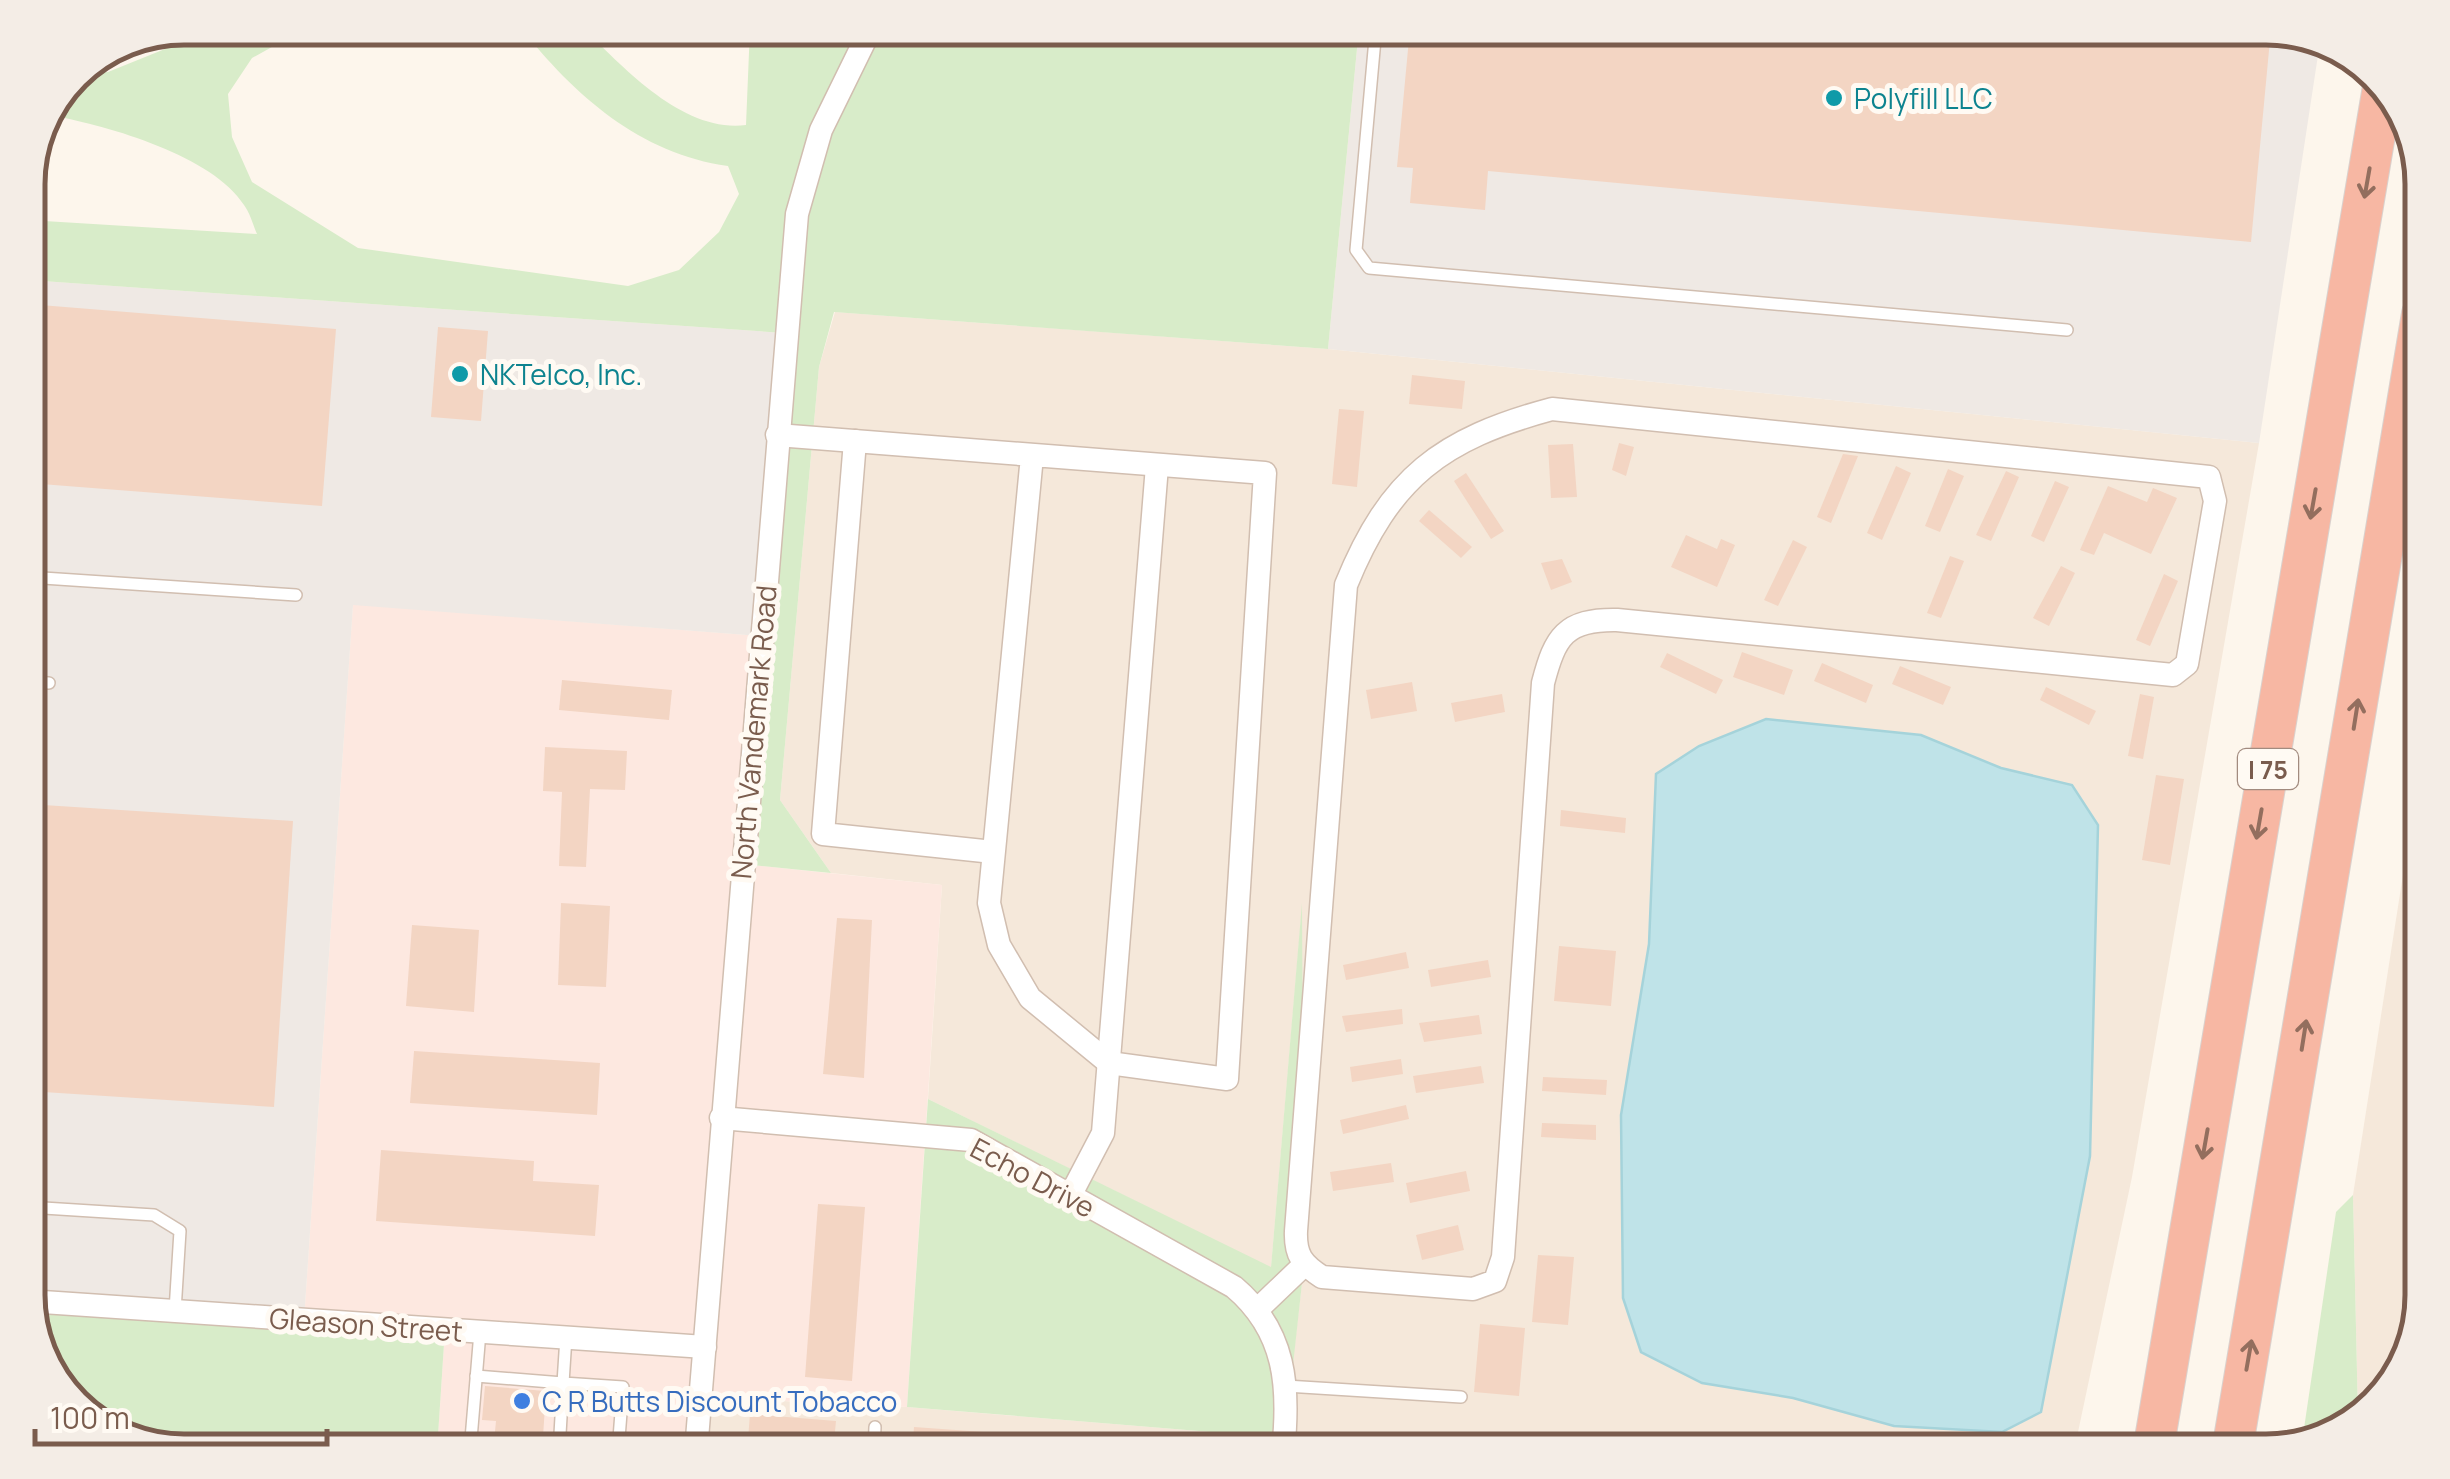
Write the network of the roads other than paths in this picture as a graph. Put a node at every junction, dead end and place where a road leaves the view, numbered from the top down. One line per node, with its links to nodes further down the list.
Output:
1 (862, 45): 6 (street, North Vandemark Road)
2 (1374, 45): 4 (lane)
3 (2380, 105): 37 (highway, I 75, one-way to 37)
4 (2067, 330)
5 (2405, 416): 38 (highway, one-way to 5)
6 (777, 434): 7 (street); 16 (street, North Vandemark Road)
7 (855, 441): 8 (street); 14 (street)
8 (1032, 456): 9 (street); 14 (street)
9 (1157, 466): 15 (street); 15 (street)
10 (45, 577): 11 (lane)
11 (296, 595)
12 (45, 683): 13 (lane)
13 (48, 683)
14 (994, 852): 15 (street)
15 (1109, 1063): 17 (street)
16 (722, 1118): 17 (street, Echo Drive); 25 (street, North Vandemark Road)
17 (1070, 1196): 21 (street, Echo Drive)
18 (45, 1208): 22 (lane)
19 (1304, 1265): 19 (street); 21 (street)
20 (45, 1301): 22 (street, Gleason Street)
21 (1259, 1308): 28 (street)
22 (176, 1311): 23 (street, Gleason Street)
23 (480, 1332): 24 (street, Gleason Street); 26 (lane)
24 (566, 1337): 25 (street, Gleason Street); 27 (lane)
25 (705, 1346): 34 (street, North Vandemark Road)
26 (476, 1376): 27 (lane); 31 (lane)
27 (563, 1383): 32 (lane); 33 (lane)
28 (1286, 1386): 29 (lane); 36 (street)
29 (1461, 1397)
30 (875, 1427): 35 (lane)
31 (471, 1434)
32 (560, 1434)
33 (619, 1434)
34 (698, 1434)
35 (875, 1434)
36 (1284, 1434)
37 (2156, 1434)
38 (2235, 1434)

